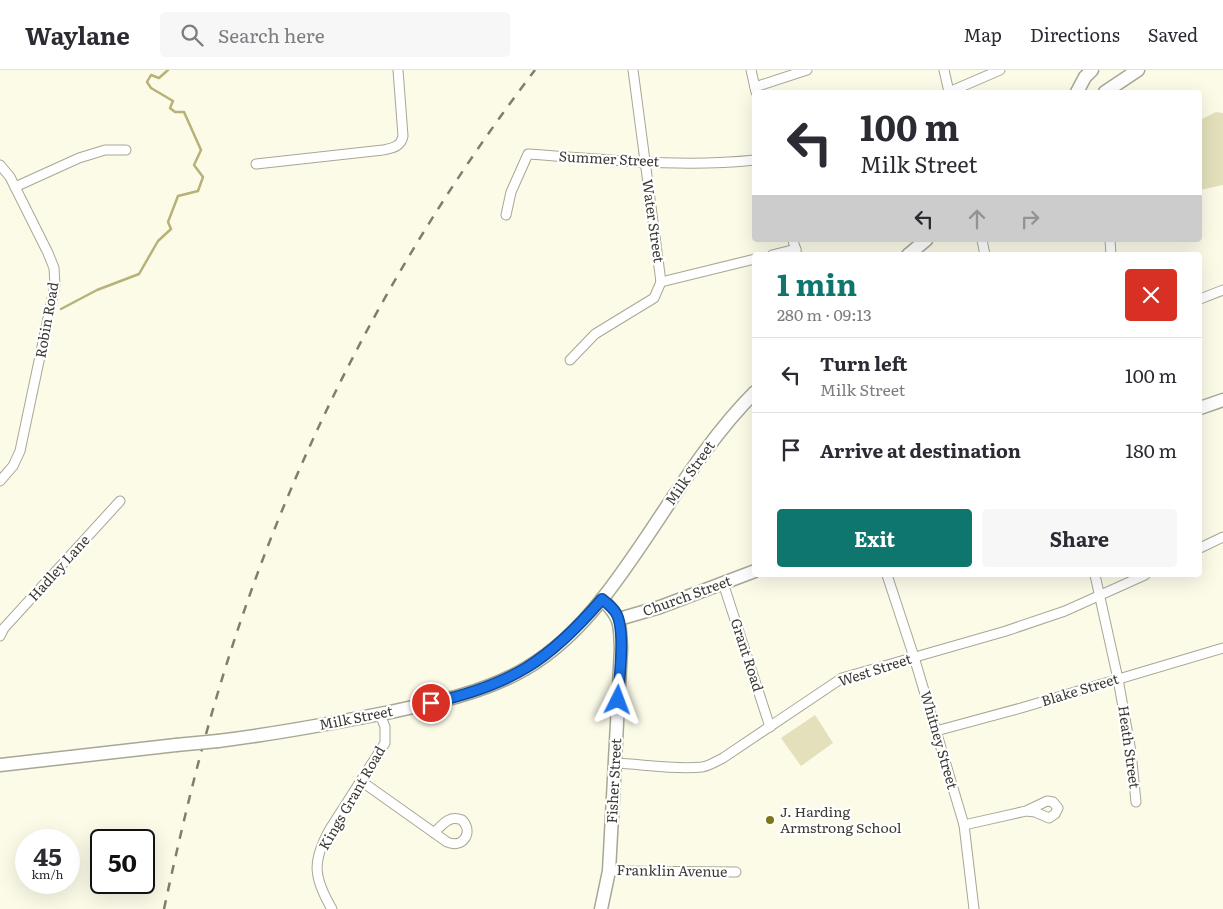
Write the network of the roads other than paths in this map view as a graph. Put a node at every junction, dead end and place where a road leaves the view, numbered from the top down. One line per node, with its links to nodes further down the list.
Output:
1 (398, 70): 18 (street)
2 (633, 70): 16 (street, Water Street)
3 (751, 70): 9 (street)
4 (807, 70): 9 (street)
5 (944, 70): 10 (street)
6 (1000, 70): 11 (street)
7 (1092, 70): 12 (main road)
8 (1138, 70): 13 (main road)
9 (756, 90)
10 (949, 90)
11 (954, 90)
12 (1079, 90)
13 (1108, 90)
14 (126, 150): 19 (street)
15 (752, 160): 16 (street, Summer Street)
16 (645, 162): 20 (street, Summer Street); 24 (street, Water Street)
17 (0, 164): 19 (street, Robin Road)
18 (256, 164)
19 (15, 187): 31 (street, Robin Road)
20 (506, 215)
21 (924, 242): 22 (main road)
22 (912, 252)
23 (752, 260): 24 (street)
24 (661, 282): 27 (street)
25 (1223, 290): 26 (street)
26 (1202, 298)
27 (570, 360)
28 (752, 395): 41 (main road, Milk Street)
29 (1223, 400): 30 (main road)
30 (1202, 407)
31 (0, 482)
32 (120, 501): 43 (street, Hadley Lane)
33 (1223, 537): 34 (street)
34 (1202, 547)
35 (752, 572): 39 (main road, Church Street)
36 (888, 577): 45 (street, Whitney Street)
37 (1095, 577): 40 (street, Heath Street)
38 (1140, 577): 40 (street, West Street)
39 (723, 582): 42 (main road, Church Street); 48 (street, Grant Road)
40 (1099, 596): 45 (street, West Street); 46 (street, Heath Street)
41 (602, 599): 42 (main road); 47 (main road, Milk Street)
42 (618, 619): 50 (main road, Fisher Street)
43 (0, 636)
44 (1223, 648): 46 (street, Blake Street)
45 (914, 657): 48 (street, West Street); 49 (street, Whitney Street)
46 (1118, 679): 49 (street, Blake Street); 53 (street, Heath Street)
47 (380, 714): 51 (main road, Milk Street, bridge); 52 (street, Kings Grant Road)
48 (770, 727): 50 (street, West Street)
49 (936, 731): 55 (street, Whitney Street)
50 (615, 763): 57 (main road, Fisher Street)
51 (0, 765)
52 (361, 781): 56 (street); 59 (street, Kings Grant Road)
53 (1136, 802)
54 (1026, 811): 55 (street)
55 (964, 826): 61 (street, Whitney Street)
56 (434, 833)
57 (609, 871): 58 (street, Franklin Avenue); 60 (main road, Fisher Street)
58 (736, 872)
59 (332, 909)
60 (601, 909)
61 (974, 909)

